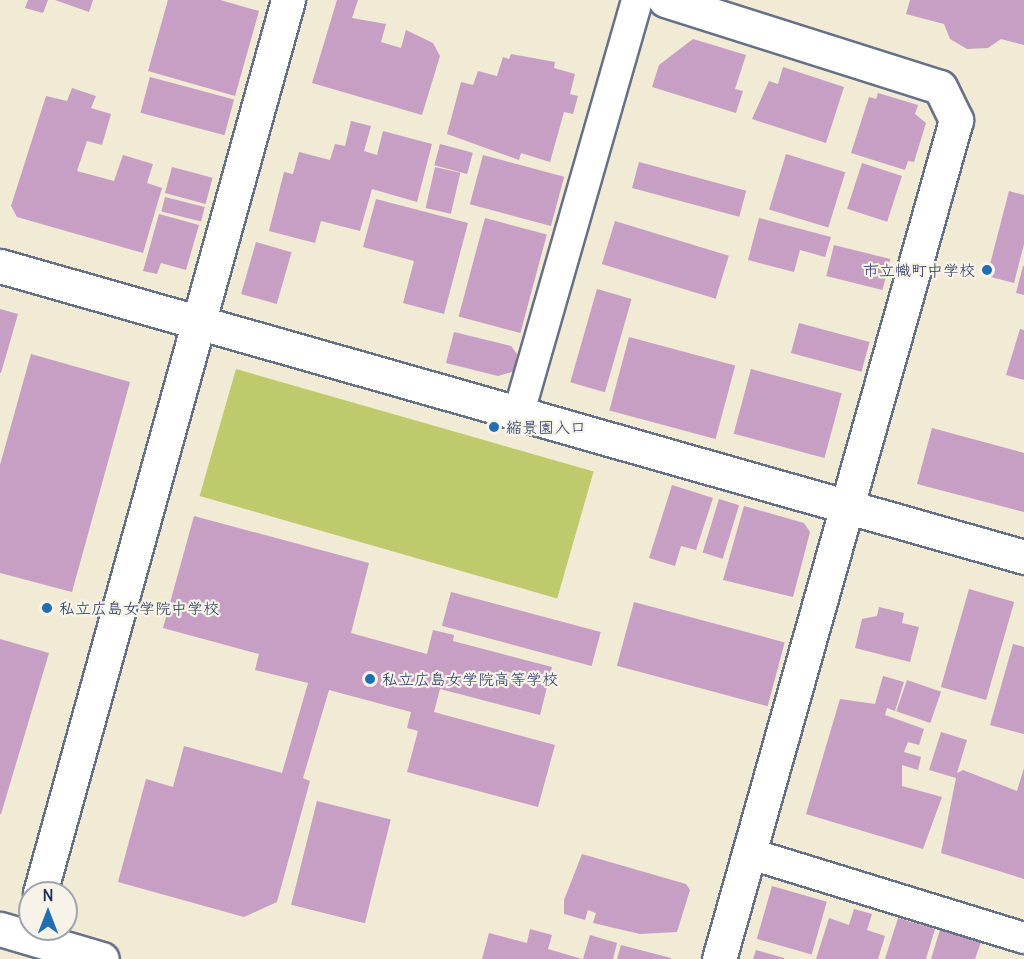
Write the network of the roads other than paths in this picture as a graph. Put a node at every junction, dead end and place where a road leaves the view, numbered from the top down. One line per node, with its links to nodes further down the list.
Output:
1 (288, 0): 5 (street)
2 (637, 0): 6 (street)
3 (665, 0): 7 (street)
4 (0, 266): 5 (street)
5 (199, 324): 6 (street); 10 (street)
6 (519, 412): 7 (street)
7 (850, 508): 8 (street); 9 (street)
8 (1024, 557)
9 (750, 854): 11 (street); 14 (street)
10 (43, 881)
11 (1024, 938)
12 (28, 941): 13 (street)
13 (102, 959)
14 (719, 959)

